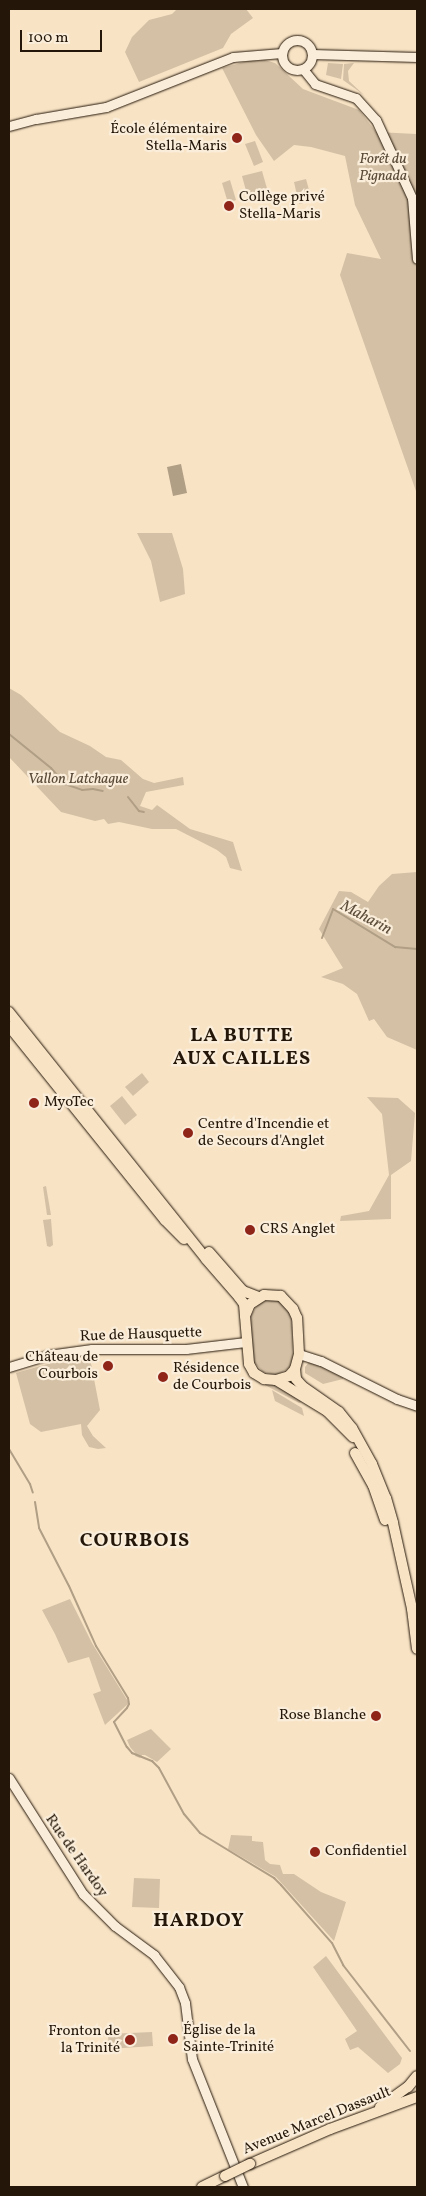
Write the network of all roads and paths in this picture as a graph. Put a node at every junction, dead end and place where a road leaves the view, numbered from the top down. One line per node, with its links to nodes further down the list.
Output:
1 (282, 54): 2 (street); 4 (street); 5 (street)
2 (312, 54): 3 (street); 4 (street)
3 (417, 57)
4 (303, 69): 6 (street)
5 (9, 126)
6 (417, 259)
7 (9, 1012): 9 (main road)
8 (9, 1026): 10 (main road)
9 (174, 1217): 10 (main road); 11 (main road)
10 (206, 1259): 12 (main road)
11 (259, 1297): 12 (main road); 14 (main road)
12 (245, 1316): 13 (main road)
13 (246, 1342): 15 (street, Rue de Hausquette); 17 (main road)
14 (299, 1354): 16 (main road); 19 (street)
15 (9, 1367)
16 (295, 1369): 17 (main road); 21 (main road)
17 (276, 1380): 18 (main road)
18 (299, 1393): 20 (main road); 21 (main road)
19 (417, 1406)
20 (328, 1423)
21 (358, 1450): 22 (main road)
22 (417, 1649)
23 (9, 1778): 30 (street, Rue de Hardoy)
24 (417, 2076): 28 (main road)
25 (417, 2097): 27 (main road, Avenue Marcel Dassault)
26 (417, 2101): 27 (main road)
27 (406, 2102): 28 (main road, Avenue Marcel Dassault)
28 (368, 2116): 29 (main road, Avenue Marcel Dassault, bridge)
29 (202, 2187)
30 (243, 2187)

